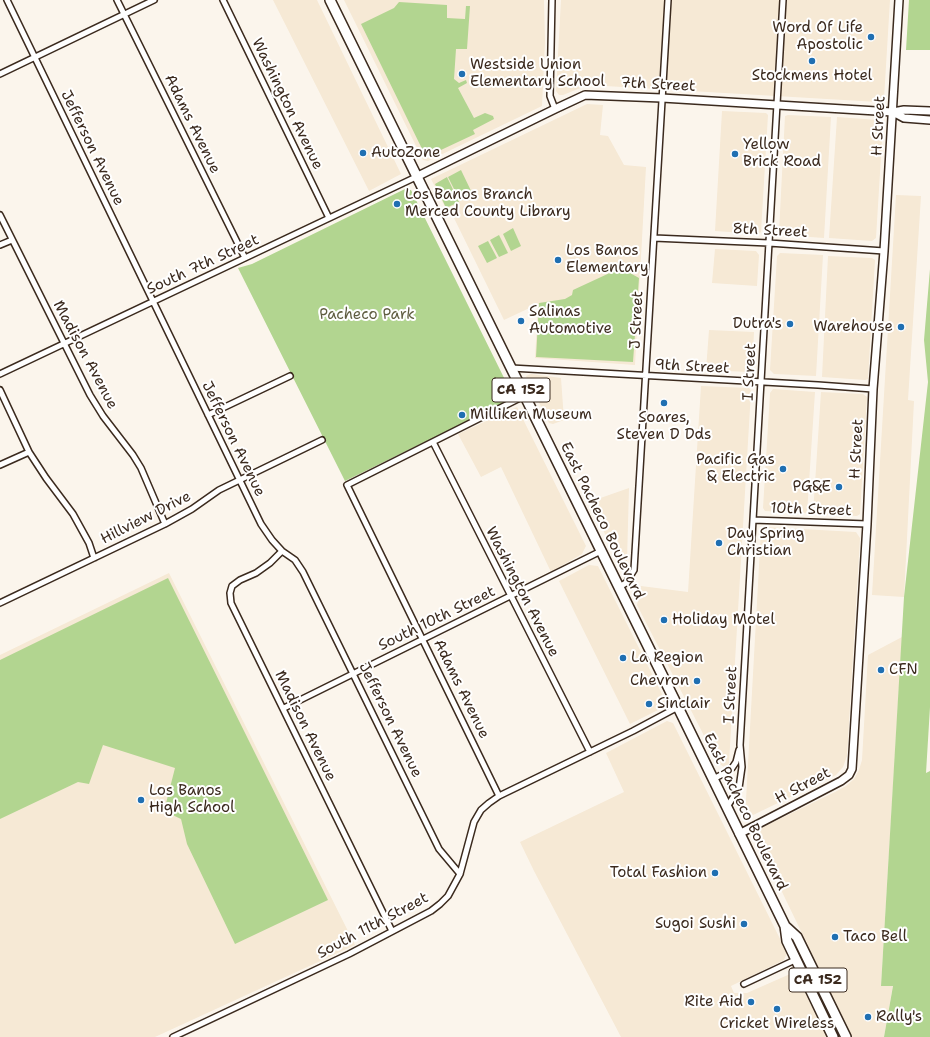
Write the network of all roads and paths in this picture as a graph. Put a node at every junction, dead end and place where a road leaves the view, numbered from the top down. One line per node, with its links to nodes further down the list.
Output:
1 (7, 0): 11 (street, Jefferson Avenue)
2 (117, 0): 10 (street, Adams Avenue)
3 (154, 0): 10 (street)
4 (223, 0): 21 (street, Washington Avenue)
5 (330, 0): 19 (highway, East Pacheco Boulevard / CA 152)
6 (552, 0): 15 (street)
7 (668, 0): 13 (street, J Street)
8 (783, 0): 14 (street, I Street)
9 (899, 0): 17 (street, H Street)
10 (125, 15): 11 (street); 27 (street, Adams Avenue)
11 (35, 57): 12 (street); 28 (street, Jefferson Avenue)
12 (0, 74)
13 (662, 98): 14 (street, 7th Street); 15 (street, 7th Street); 22 (street, J Street)
14 (776, 105): 17 (street, 7th Street); 24 (street, I Street)
15 (555, 109): 19 (street, 7th Street)
16 (930, 111): 17 (street, 7th Street)
17 (892, 112): 18 (street, 7th Street); 26 (street, H Street)
18 (930, 120)
19 (416, 177): 21 (street, South 7th Street); 30 (highway, East Pacheco Boulevard / CA 152)
20 (0, 215): 23 (street, Madison Avenue)
21 (330, 218): 27 (street, South 7th Street)
22 (654, 238): 24 (street, 8th Street); 33 (street, J Street)
23 (12, 240): 25 (street); 29 (street, Madison Avenue)
24 (769, 243): 26 (street, 8th Street); 34 (street, I Street)
25 (0, 245)
26 (884, 251): 35 (street, H Street)
27 (245, 258): 28 (street, South 7th Street)
28 (153, 301): 29 (street, South 7th Street); 38 (street, Jefferson Avenue)
29 (64, 344): 31 (street, South 7th Street); 45 (street, Madison Avenue)
30 (510, 368): 33 (street, 9th Street); 37 (highway, East Pacheco Boulevard / CA 152)
31 (0, 374)
32 (290, 376): 38 (street)
33 (646, 376): 34 (street, 9th Street); 50 (street, J Street)
34 (761, 382): 35 (street, 9th Street); 44 (street, I Street)
35 (873, 389): 46 (street, H Street)
36 (0, 390): 41 (street)
37 (524, 396): 40 (street); 48 (highway, East Pacheco Boulevard / CA 152)
38 (208, 415): 43 (street, Jefferson Avenue)
39 (322, 440): 43 (street, Hillview Drive)
40 (433, 442): 51 (street, Washington Avenue); 53 (street, Adams Avenue)
41 (29, 452): 42 (street); 49 (street)
42 (0, 465)
43 (240, 479): 45 (street, Hillview Drive); 47 (street, Jefferson Avenue)
44 (753, 520): 46 (street, 10th Street); 57 (street, I Street)
45 (165, 524): 49 (street, Hillview Drive)
46 (867, 524): 62 (street, H Street)
47 (282, 551): 54 (street, Jefferson Avenue); 56 (street, Madison Avenue)
48 (601, 551): 50 (highway, East Pacheco Boulevard / CA 152); 51 (street, South 10th Street)
49 (94, 558): 52 (street, Hillview Drive)
50 (619, 587): 55 (highway, East Pacheco Boulevard / CA 152)
51 (510, 596): 53 (street, South 10th Street); 58 (street, Washington Avenue)
52 (0, 604)
53 (423, 639): 54 (street, South 10th Street); 60 (street, Adams Avenue)
54 (354, 673): 56 (street, South 10th Street); 63 (street, Jefferson Avenue)
55 (678, 707): 58 (street, South 11th Street); 59 (highway, East Pacheco Boulevard / CA 152)
56 (284, 708): 65 (street, Madison Avenue)
57 (740, 746): 59 (street, I Street); 61 (street, I Street)
58 (590, 752): 60 (street, South 11th Street)
59 (713, 779): 61 (highway, East Pacheco Boulevard / CA 152)
60 (499, 796): 63 (street, South 11th Street)
61 (727, 807): 62 (highway, East Pacheco Boulevard / CA 152)
62 (739, 834): 64 (highway, East Pacheco Boulevard / CA 152)
63 (460, 874): 65 (street, South 11th Street)
64 (785, 926): 66 (highway, East Pacheco Boulevard / CA 152); 68 (highway, East Pacheco Boulevard / CA 152)
65 (392, 931): 69 (street, South 11th Street)
66 (795, 960): 67 (street); 68 (highway); 70 (highway, East Pacheco Boulevard / CA 152)
67 (744, 984)
68 (827, 998): 71 (highway, East Pacheco Boulevard / CA 152)
69 (174, 1037)
70 (833, 1037)
71 (846, 1037)

